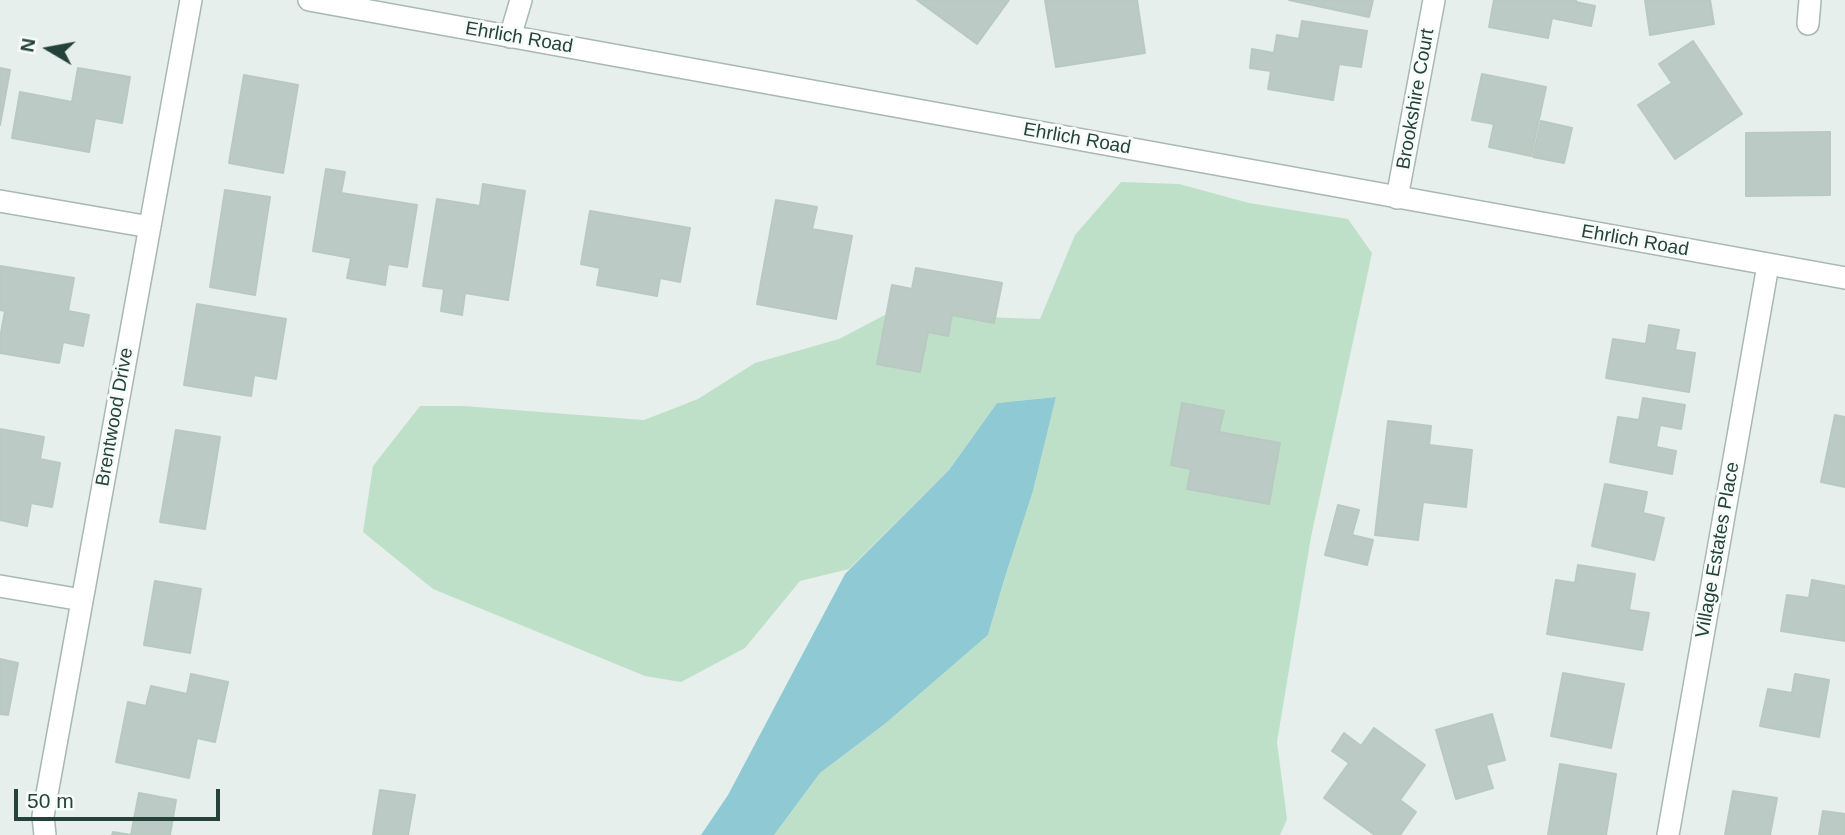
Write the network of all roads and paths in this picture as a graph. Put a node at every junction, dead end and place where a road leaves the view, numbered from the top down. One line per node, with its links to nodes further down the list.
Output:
1 (191, 0): 10 (street, Brentwood Drive)
2 (309, 0): 7 (street, Ehrlich Road)
3 (521, 0): 7 (street)
4 (1434, 0): 8 (street, Brookshire Court)
5 (1810, 0): 6 (street)
6 (1808, 24)
7 (510, 37): 8 (street, Ehrlich Road)
8 (1397, 198): 11 (street, Ehrlich Road)
9 (0, 201): 10 (street)
10 (150, 227): 14 (street, Brentwood Drive)
11 (1768, 265): 12 (street, Ehrlich Road); 16 (street, Village Estates Place)
12 (1845, 278)
13 (0, 586): 14 (street)
14 (82, 600): 15 (street, Brentwood Drive)
15 (45, 835)
16 (1668, 835)

